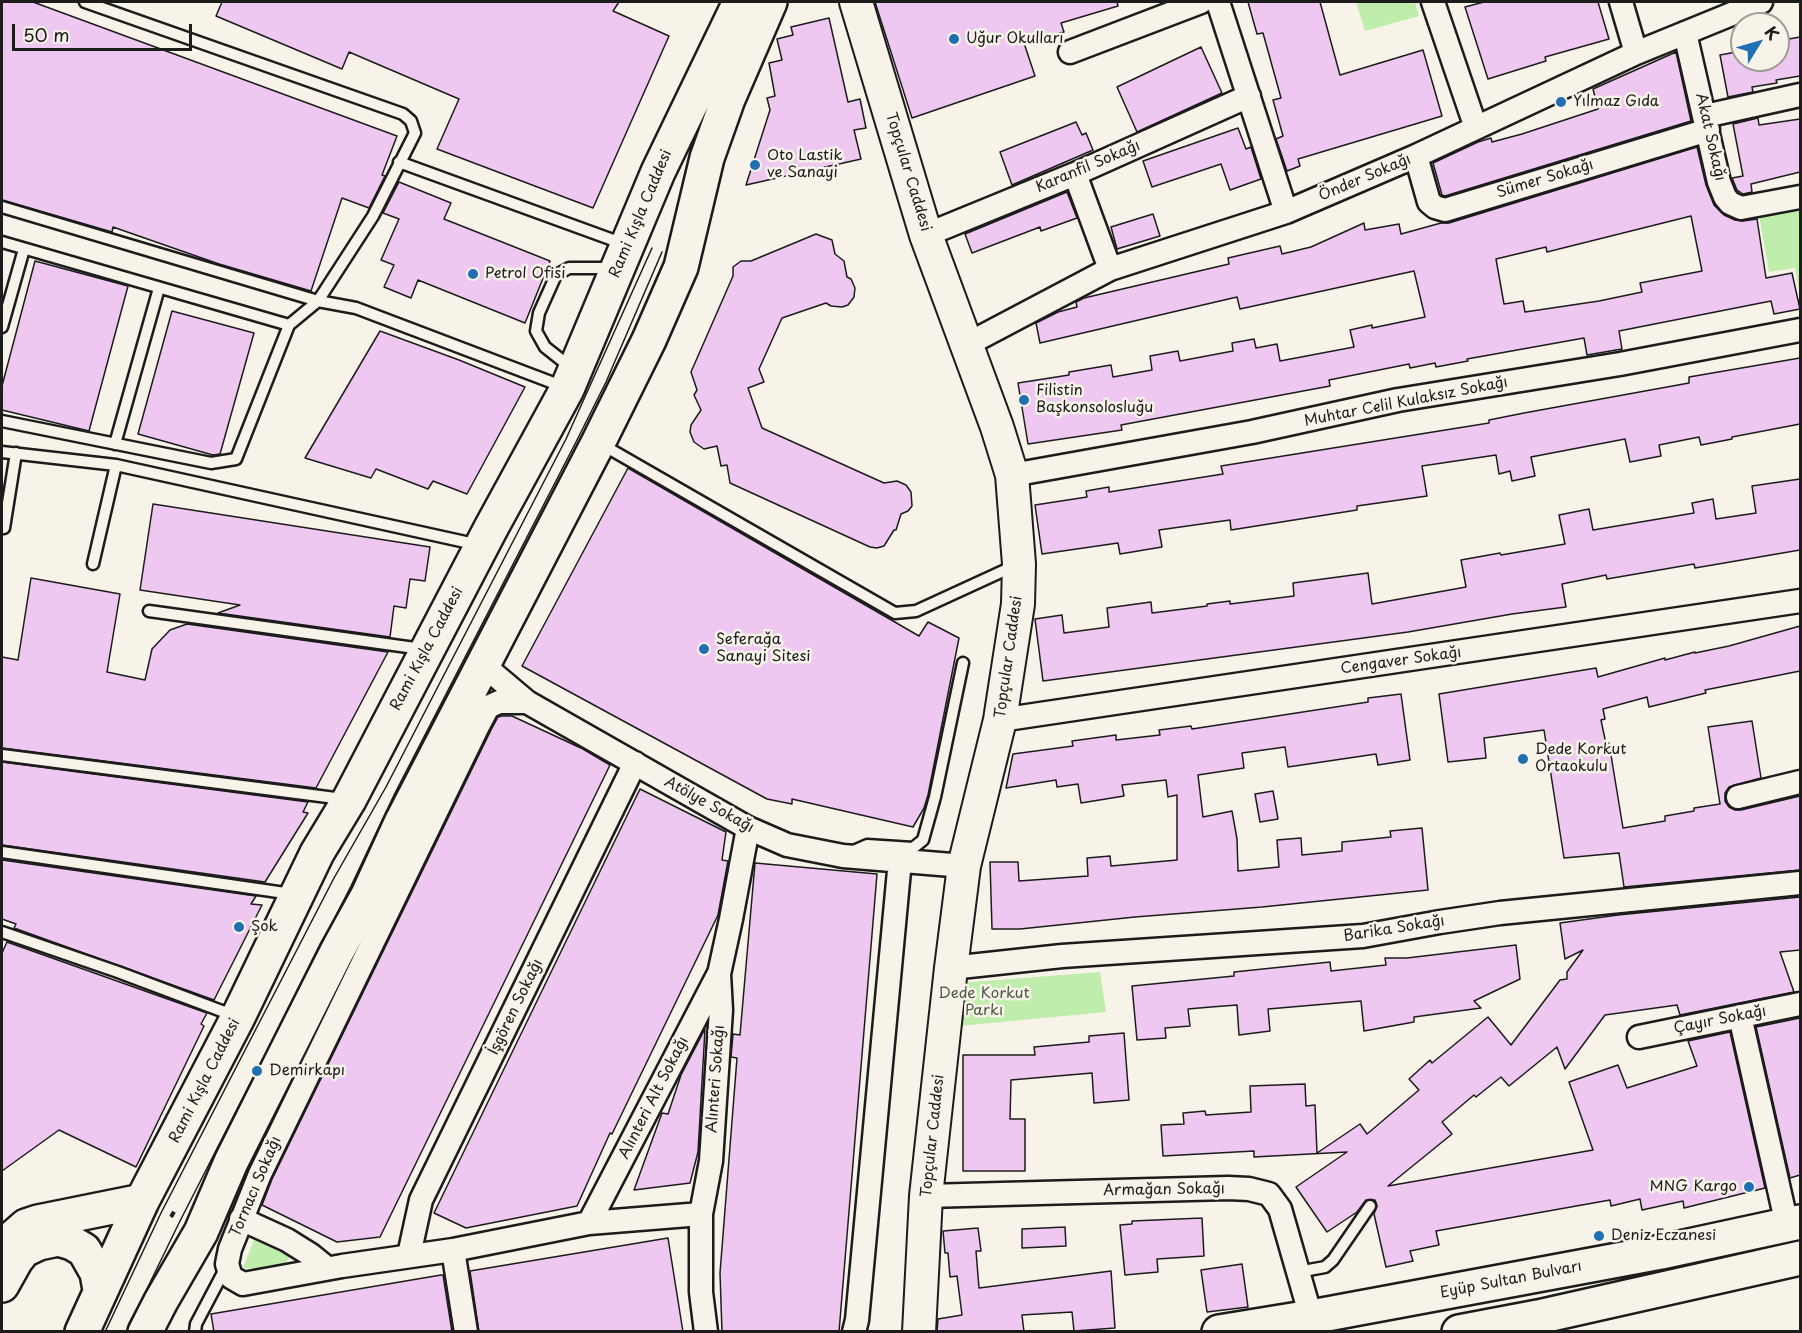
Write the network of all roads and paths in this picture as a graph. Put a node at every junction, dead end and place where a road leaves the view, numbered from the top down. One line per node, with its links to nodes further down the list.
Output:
1 (85, 2): 17 (lane)
2 (856, 2): 22 (street, Topçular Caddesi)
3 (1201, 2): 10 (street)
4 (1218, 2): 13 (street)
5 (1433, 2): 15 (street)
6 (1621, 2): 11 (street)
7 (1761, 2): 9 (street, Önder Sokağı)
8 (763, 4): 25 (main road, Rami Kışla Caddesi); 35 (main road, Rami Kışla Caddesi)
9 (1685, 33): 11 (street, Önder Sokağı); 14 (street, Akat Sokağı)
10 (1070, 52)
11 (1636, 53): 15 (street, Önder Sokağı)
12 (1800, 95): 14 (street, Sümer Sokağı)
13 (1249, 96): 18 (street, Karanfil Sokağı); 21 (street)
14 (1707, 123): 16 (street, Sümer Sokağı); 19 (street, Akat Sokağı)
15 (1476, 128): 16 (street, Önder Sokağı)
16 (1416, 156): 21 (street, Önder Sokağı)
17 (399, 162): 25 (lane); 28 (lane)
18 (1075, 174): 22 (street, Karanfil Sokağı); 26 (street)
19 (1800, 197)
20 (2, 207): 28 (lane)
21 (1286, 212): 26 (street, Önder Sokağı)
22 (926, 235): 32 (street, Topçular Caddesi)
23 (2, 242): 24 (lane)
24 (24, 249): 27 (lane); 30 (lane)
25 (622, 258): 33 (main road, Rami Kışla Caddesi); 33 (lane)
26 (1110, 269): 32 (street, Önder Sokağı)
27 (159, 288): 29 (lane); 36 (lane)
28 (318, 301): 29 (lane); 33 (lane)
29 (289, 325): 36 (lane)
30 (2, 327)
31 (1800, 330): 40 (street, Muhtar Celil Kulaksız Sokağı)
32 (966, 345): 40 (street, Topçular Caddesi)
33 (572, 377): 42 (main road, Rami Kışla Caddesi)
34 (2, 421): 36 (lane)
35 (598, 443): 44 (lane); 49 (main road, Rami Kışla Caddesi)
36 (115, 444)
37 (2, 452): 38 (lane)
38 (16, 453): 39 (lane); 41 (lane)
39 (116, 465): 42 (lane); 43 (lane)
40 (1012, 475): 44 (street, Topçular Caddesi)
41 (4, 528)
42 (481, 545): 47 (main road, Rami Kışla Caddesi)
43 (93, 564)
44 (1019, 564): 51 (street, Topçular Caddesi)
45 (1800, 601): 51 (street, Cengaver Sokağı)
46 (149, 611): 47 (lane)
47 (427, 650): 56 (main road, Rami Kışla Caddesi)
48 (963, 663): 59 (lane)
49 (482, 664): 50 (street, Atölye Sokağı); 88 (main road, Rami Kışla Caddesi)
50 (527, 702): 53 (street, Atölye Sokağı); 77 (street, Tornacı Sokağı)
51 (1000, 720): 61 (street, Topçular Caddesi)
52 (2, 755): 56 (lane)
53 (635, 763): 57 (street, Atölye Sokağı); 83 (street, İşgören Sokağı)
54 (1800, 782): 55 (street)
55 (1738, 797)
56 (348, 800): 63 (main road, Rami Kışla Caddesi)
57 (748, 828): 59 (street, Atölye Sokağı); 66 (street, Alınteri Sokağı)
58 (2, 852): 63 (lane)
59 (843, 856): 60 (street, Atölye Sokağı)
60 (900, 860): 61 (street, Atölye Sokağı); 98 (street)
61 (964, 866): 65 (street, Topçular Caddesi)
62 (1800, 883): 65 (street, Barika Sokağı)
63 (298, 894): 69 (main road, Rami Kışla Caddesi)
64 (2, 932): 69 (lane)
65 (951, 968): 71 (street, Topçular Caddesi)
66 (718, 974): 75 (street, Alınteri Sokağı); 78 (street, Alınteri Alt Sokağı)
67 (1800, 1004): 68 (street, Çayır Sokağı)
68 (1740, 1016): 70 (street, Çayır Sokağı); 79 (street)
69 (238, 1017): 72 (main road, Rami Kışla Caddesi)
70 (1639, 1037)
71 (926, 1196): 87 (street, Armağan Sokağı); 99 (street, Topçular Caddesi)
72 (142, 1201): 80 (main road); 90 (main road, Rami Kışla Caddesi)
73 (1370, 1206): 87 (lane)
74 (175, 1210): 76 (path)
75 (701, 1214): 78 (street); 97 (street, Alınteri Sokağı)
76 (171, 1218)
77 (241, 1219): 85 (street, Tornacı Sokağı); 86 (street)
78 (589, 1223): 82 (street)
79 (1794, 1223): 91 (main road, Eyüp Sultan Bulvarı)
80 (14, 1228): 81 (main road)
81 (2, 1247)
82 (453, 1250): 83 (street); 96 (street)
83 (409, 1255): 86 (street)
84 (1800, 1258): 101 (main road)
85 (227, 1264): 86 (street); 95 (lane)
86 (327, 1269)
87 (1298, 1272): 91 (street, Armağan Sokağı)
88 (176, 1275): 93 (main road, Rami Kışla Caddesi); 94 (main road)
89 (2, 1285): 90 (main road)
90 (100, 1290): 92 (main road, Rami Kışla Caddesi)
91 (1311, 1317): 100 (main road, Eyüp Sultan Bulvarı)
92 (82, 1332)
93 (145, 1332)
94 (170, 1332)
95 (195, 1332)
96 (466, 1332)
97 (706, 1332)
98 (854, 1332)
99 (919, 1332)
100 (1219, 1332)
101 (1459, 1332)

